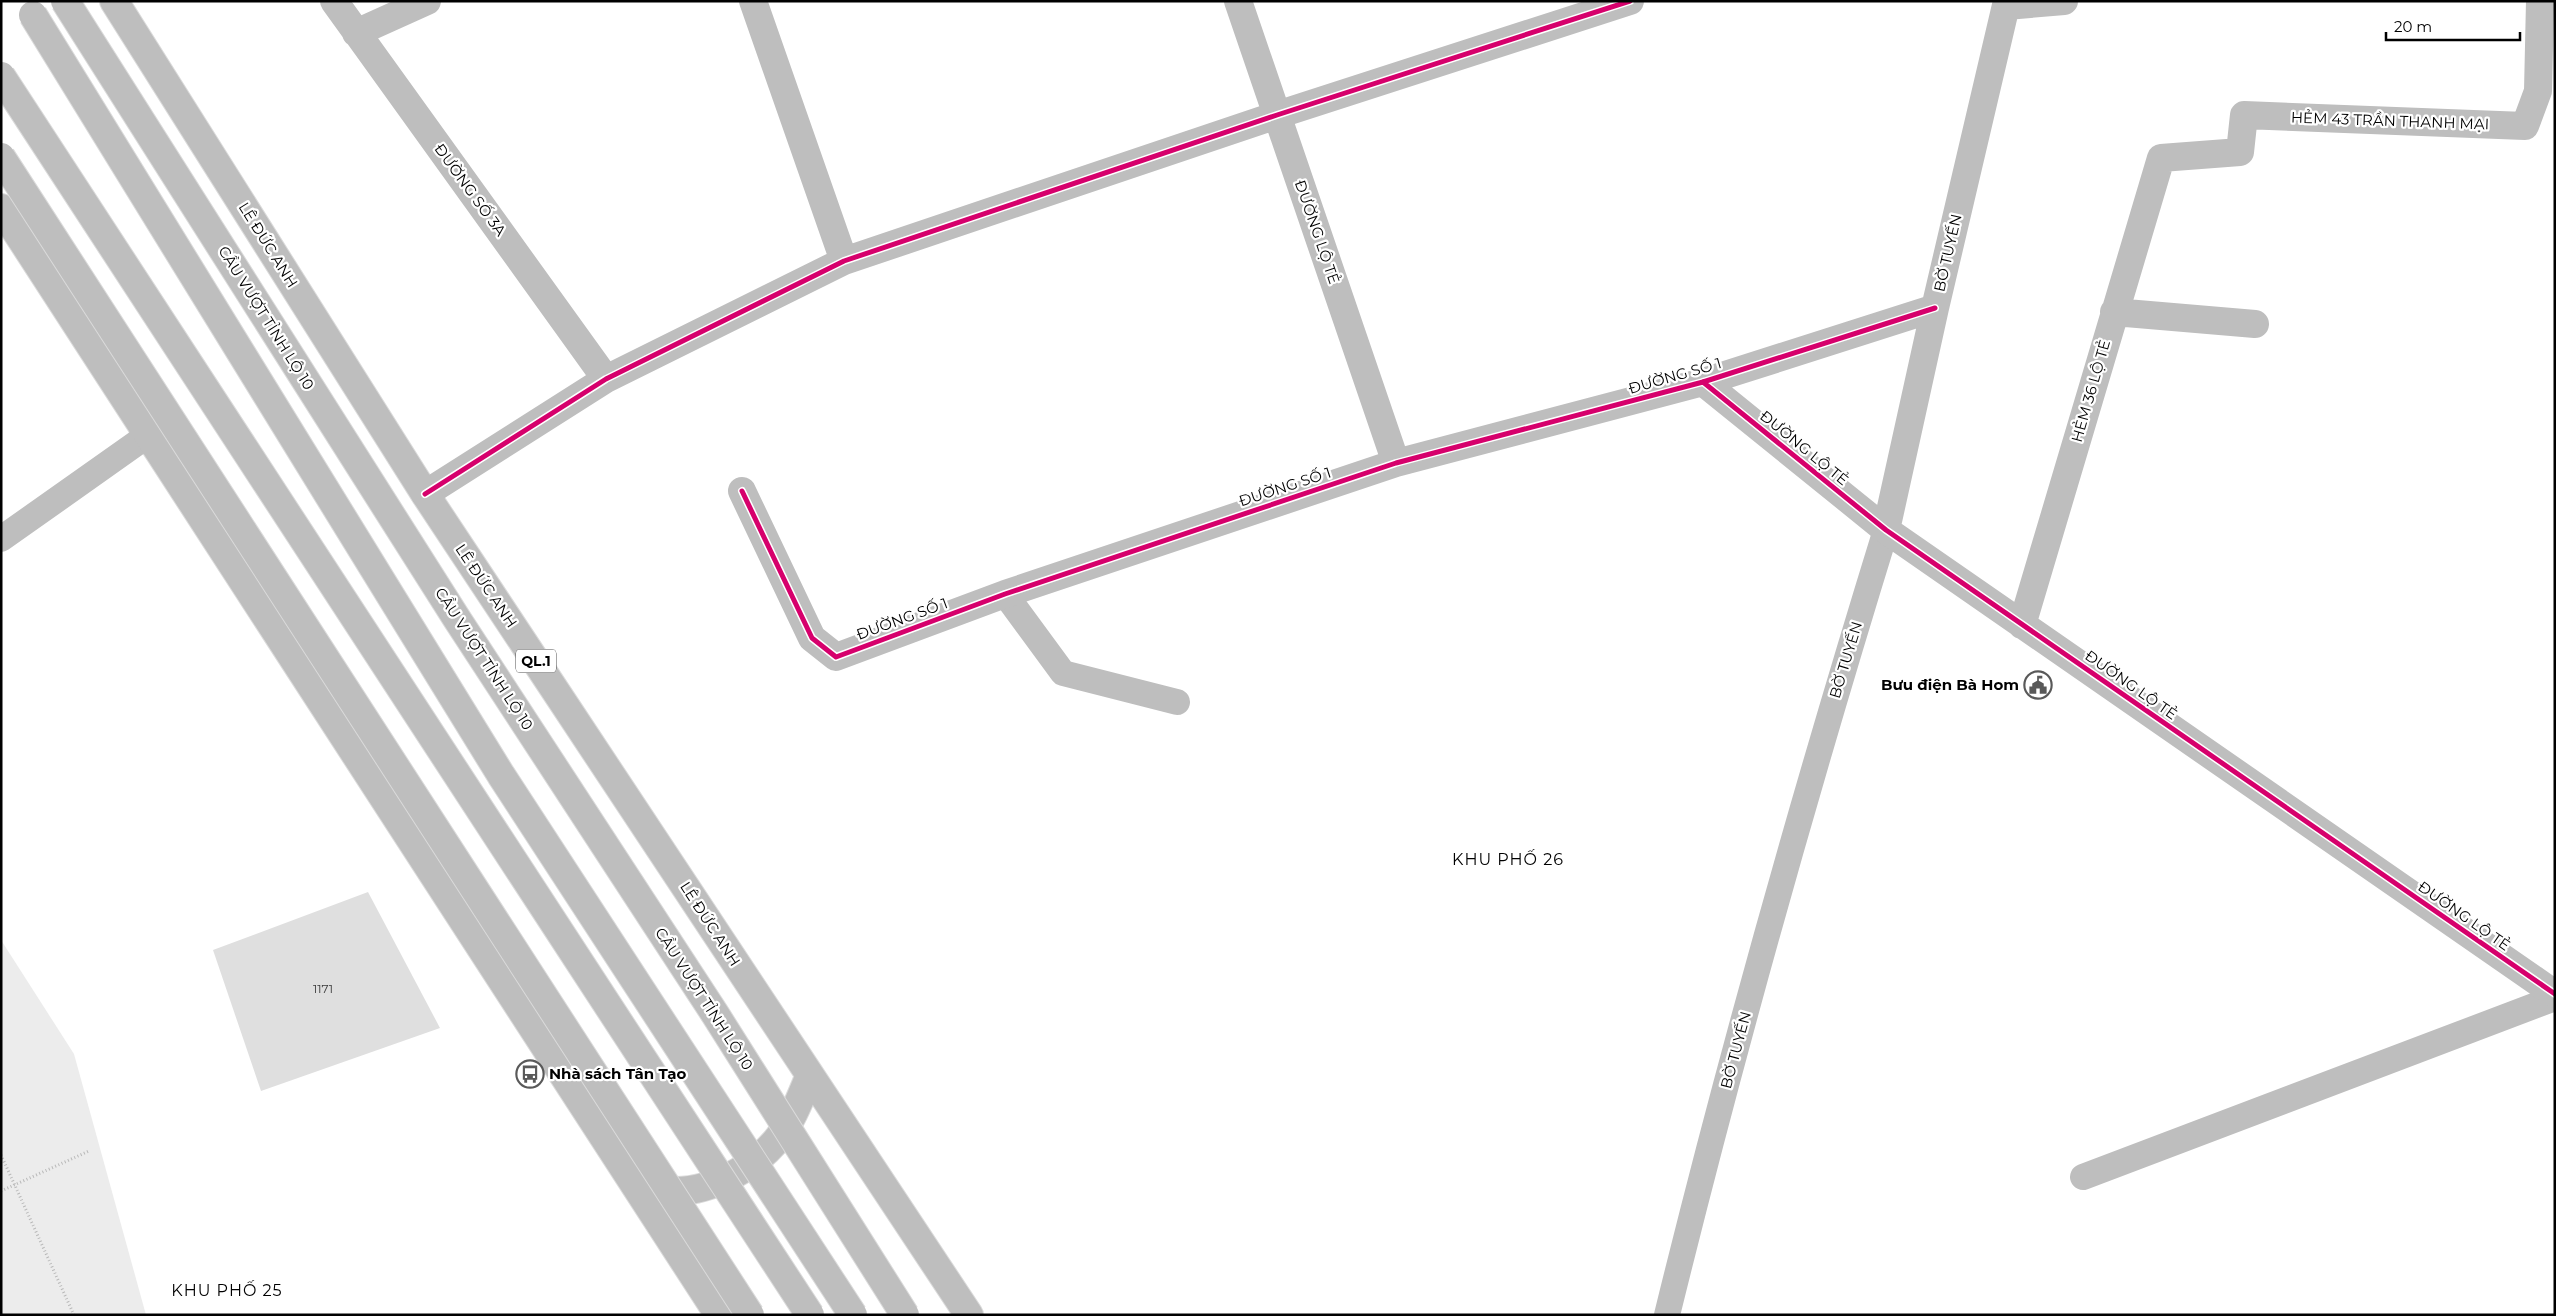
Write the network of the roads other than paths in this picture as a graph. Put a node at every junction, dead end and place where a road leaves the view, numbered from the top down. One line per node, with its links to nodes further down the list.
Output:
1 (65, 1): 41 (main road, CẦU VƯỢT TỈNH LỘ 10 / QL.1, bridge)
2 (114, 1): 27 (main road, LÊ ĐỨC ANH / QL.1)
3 (334, 1): 12 (main road, ĐƯỜNG SỐ 3A)
4 (427, 1): 12 (main road)
5 (754, 1): 18 (main road)
6 (1238, 1): 14 (main road, ĐƯỜNG LỘ TẺ)
7 (1630, 1): 14 (main road)
8 (2064, 1): 10 (main road)
9 (2540, 1): 16 (main road, HẺM 43 TRẦN THANH MẠI)
10 (2007, 4): 19 (main road, BỜ TUYẾN)
11 (29, 8): 40 (main road, bridge)
12 (356, 32): 22 (main road, ĐƯỜNG SỐ 3A)
13 (1, 76): 39 (main road, bridge)
14 (1277, 116): 18 (main road); 25 (main road, ĐƯỜNG LỘ TẺ)
15 (1, 157): 38 (main road, bridge)
16 (2161, 158): 20 (main road, HẺM 36 LỘ TẺ)
17 (1, 208): 24 (main road)
18 (844, 261): 22 (main road)
19 (1935, 308): 23 (main road, ĐƯỜNG SỐ 1); 28 (main road, BỜ TUYẾN)
20 (2114, 312): 21 (main road); 31 (main road, HẺM 36 LỘ TẺ)
21 (2255, 324)
22 (606, 378): 27 (main road)
23 (1704, 382): 25 (main road, ĐƯỜNG SỐ 1); 28 (main road, ĐƯỜNG LỘ TẺ)
24 (148, 435): 29 (lane); 36 (main road)
25 (1396, 463): 30 (main road, ĐƯỜNG SỐ 1)
26 (742, 491): 30 (main road, ĐƯỜNG SỐ 1)
27 (425, 494): 34 (main road, LÊ ĐỨC ANH / QL.1)
28 (1886, 530): 31 (main road, ĐƯỜNG LỘ TẺ); 43 (lane, BỜ TUYẾN)
29 (1, 539)
30 (1005, 594): 32 (lane)
31 (2022, 625): 33 (main road, ĐƯỜNG LỘ TẺ)
32 (1177, 702)
33 (2555, 996): 35 (lane)
34 (810, 1075): 36 (main road); 42 (main road, LÊ ĐỨC ANH / QL.1)
35 (2083, 1177)
36 (635, 1186): 37 (main road)
37 (719, 1315)
38 (750, 1315)
39 (810, 1315)
40 (853, 1315)
41 (905, 1315)
42 (968, 1315)
43 (1667, 1315)

